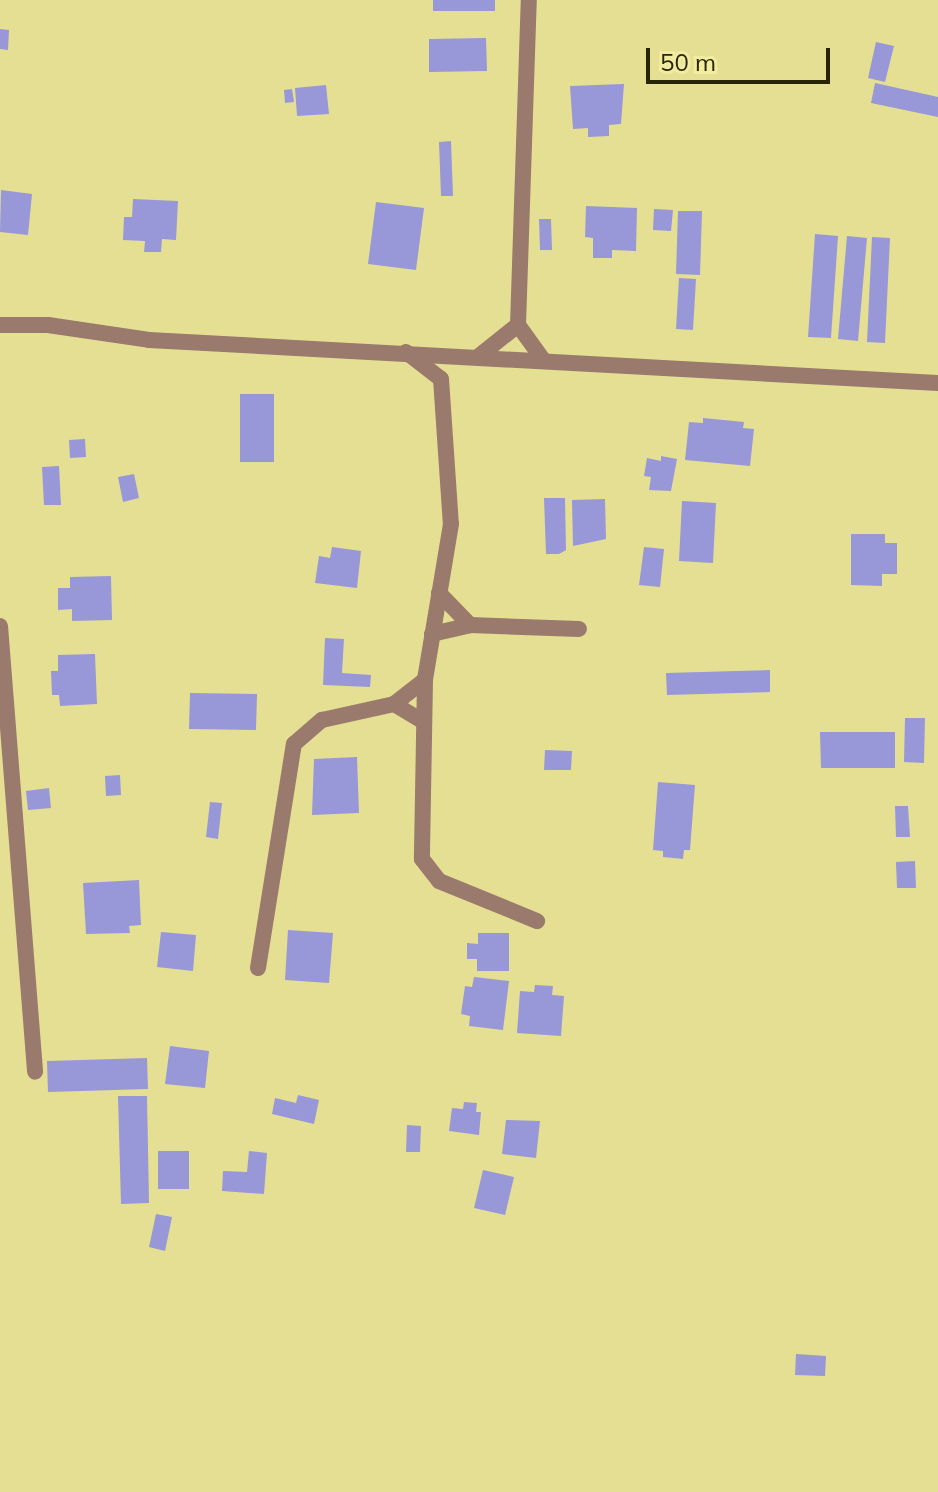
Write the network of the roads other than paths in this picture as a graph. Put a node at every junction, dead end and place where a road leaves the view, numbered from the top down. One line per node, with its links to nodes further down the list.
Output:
1 (529, 0): 3 (street)
2 (0, 325): 4 (street)
3 (518, 325): 6 (street); 7 (street)
4 (406, 352): 5 (street); 8 (street)
5 (450, 354): 6 (street); 8 (street)
6 (479, 356): 7 (street)
7 (544, 361): 9 (street)
8 (441, 379): 10 (street)
9 (938, 383)
10 (439, 593): 11 (street); 14 (street)
11 (470, 625): 13 (street); 14 (street)
12 (0, 626): 20 (street)
13 (579, 629)
14 (432, 634): 15 (street)
15 (425, 680): 16 (street); 17 (street)
16 (394, 704): 17 (street); 19 (street)
17 (422, 721): 18 (street)
18 (537, 921)
19 (258, 968)
20 (35, 1072)

